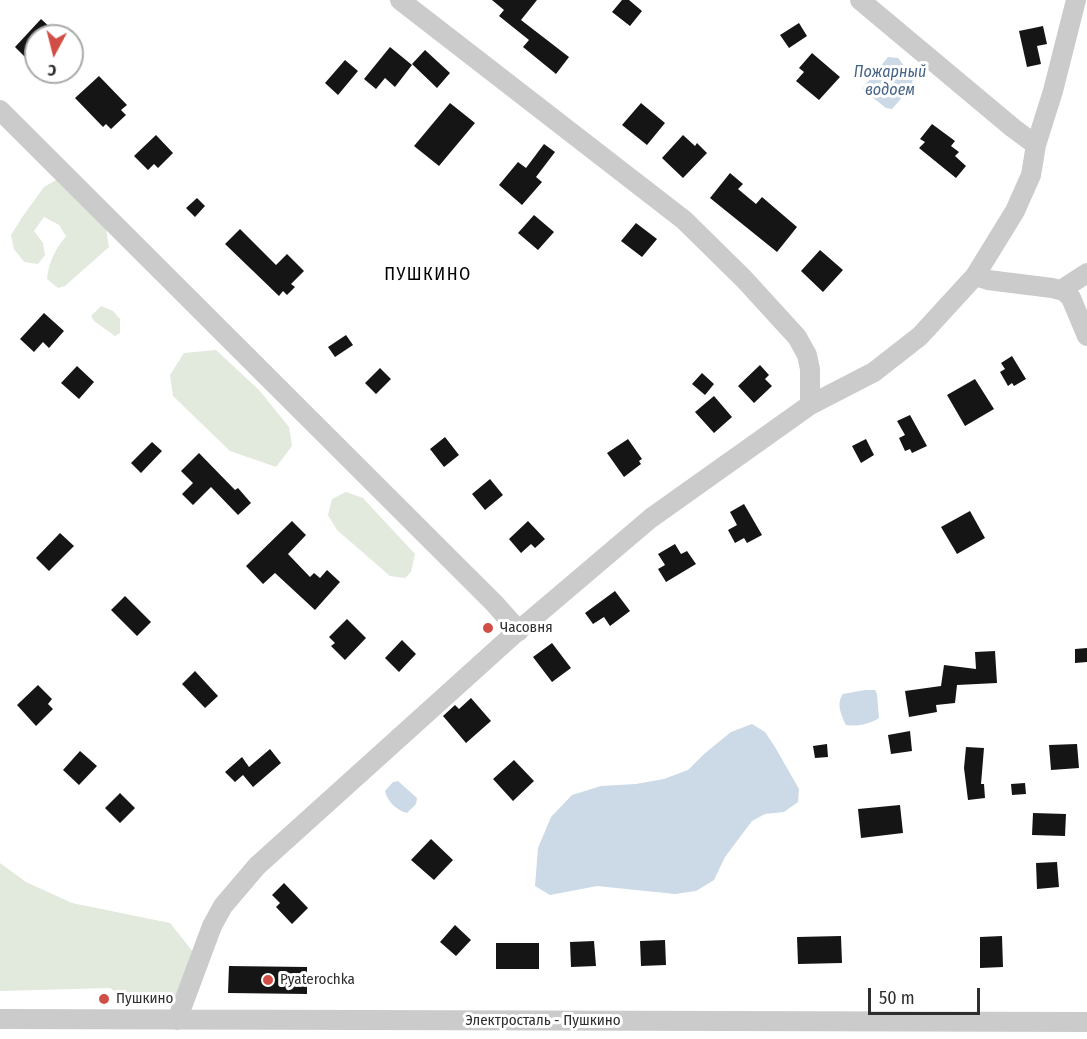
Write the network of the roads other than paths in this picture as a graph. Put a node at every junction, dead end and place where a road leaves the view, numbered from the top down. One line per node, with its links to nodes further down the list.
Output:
1 (400, 0): 10 (street)
2 (860, 0): 5 (street)
3 (1076, 0): 5 (street)
4 (0, 110): 11 (street)
5 (1036, 145): 7 (street)
6 (1087, 273): 8 (street)
7 (975, 276): 8 (street); 10 (street)
8 (1061, 290): 9 (street)
9 (1087, 336)
10 (810, 405): 11 (street)
11 (519, 631): 13 (street)
12 (0, 1019): 13 (street, Электросталь - Пушкино)
13 (177, 1020): 14 (street, Электросталь - Пушкино)
14 (1087, 1022)

